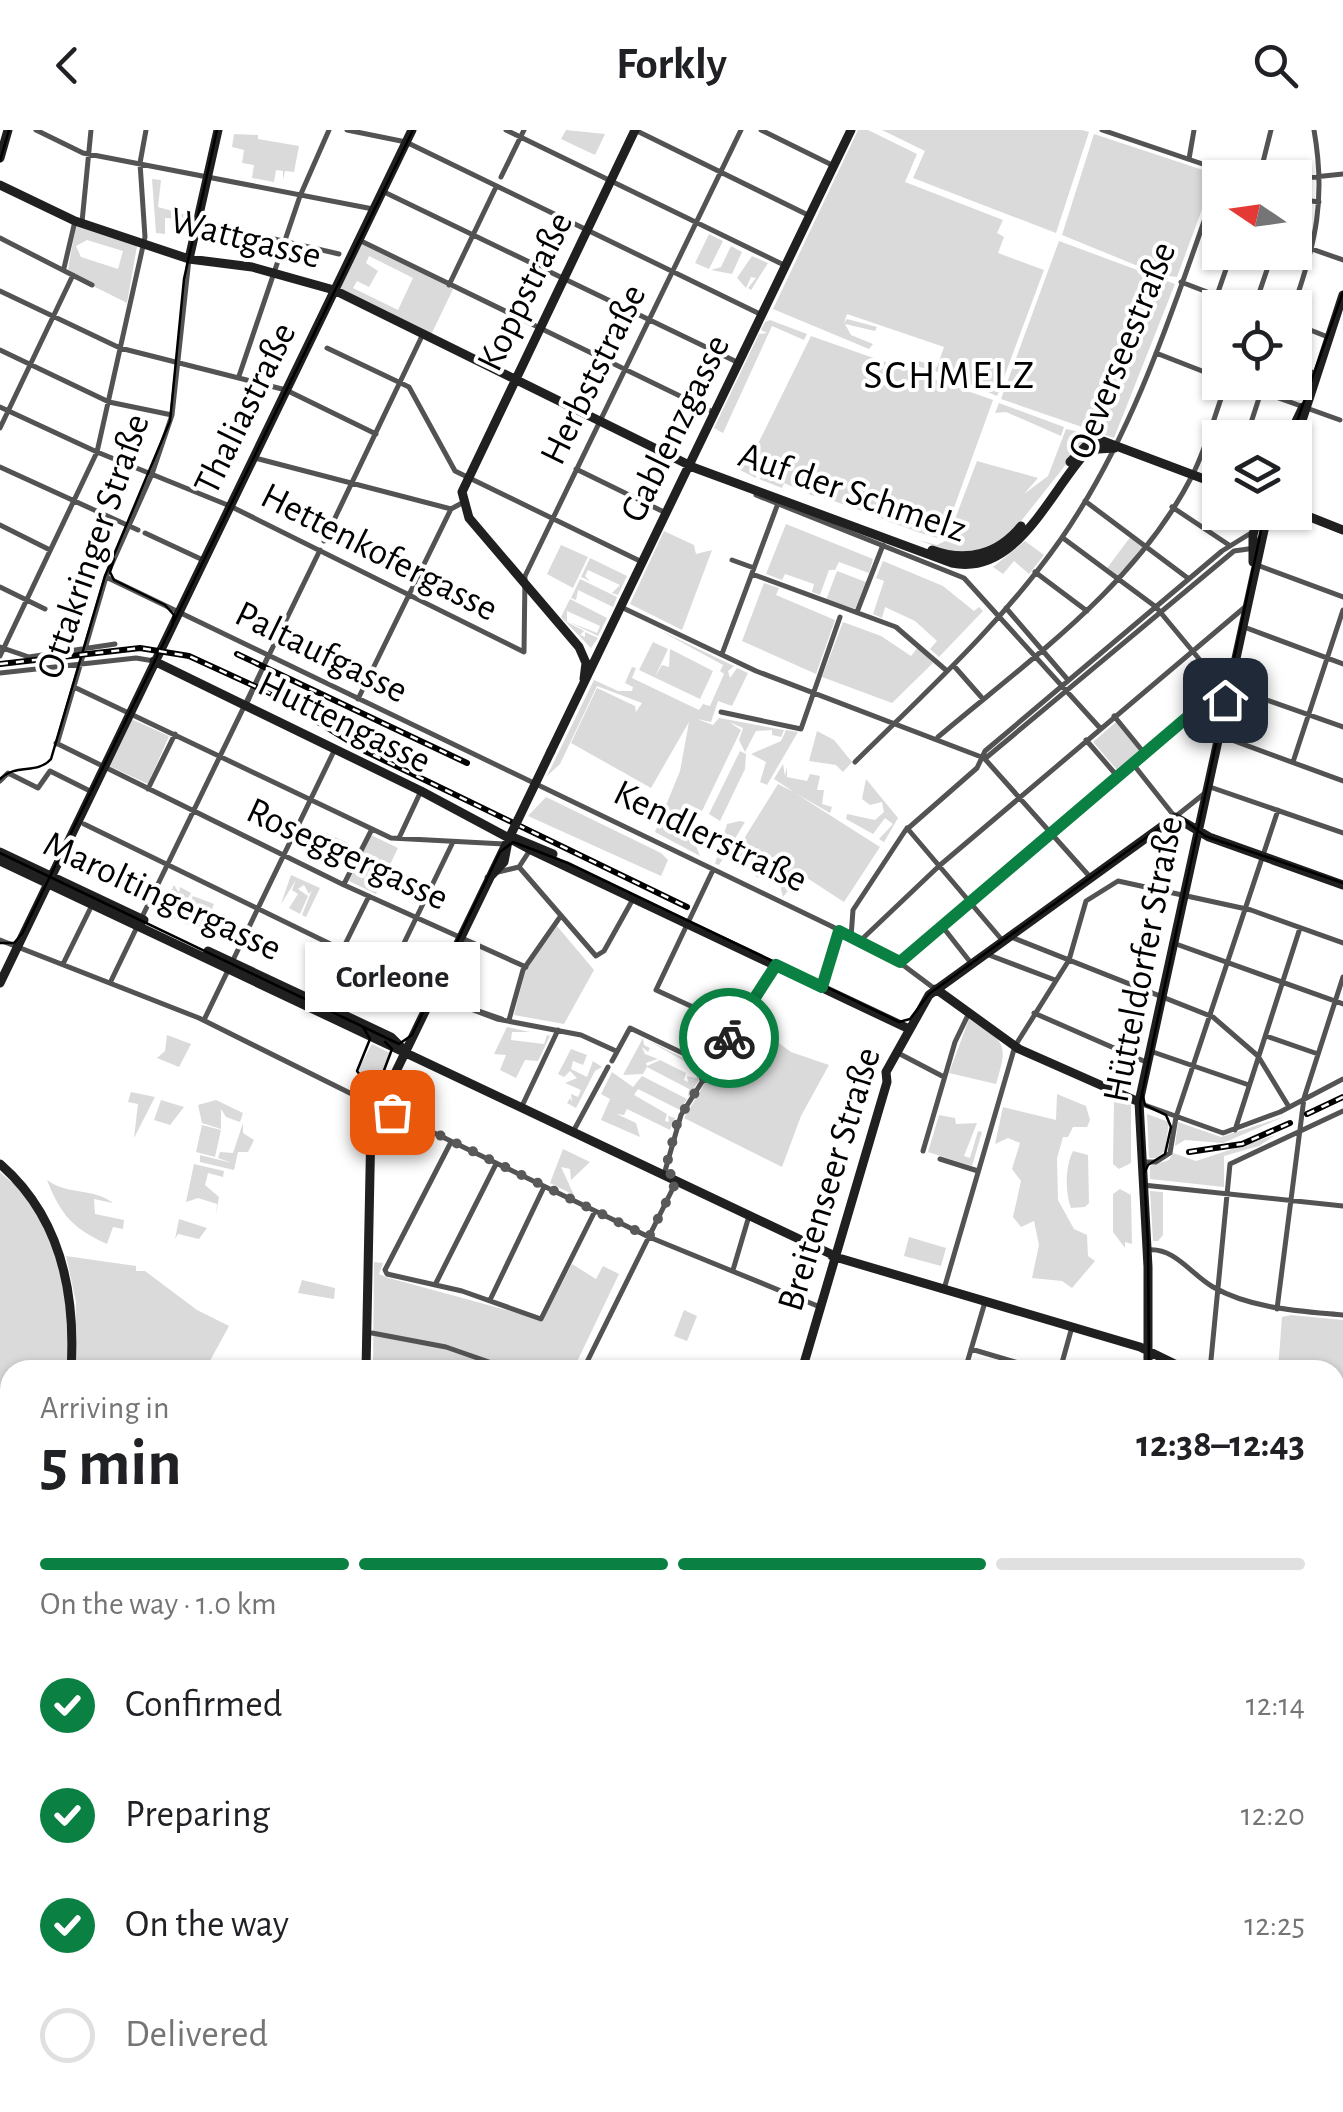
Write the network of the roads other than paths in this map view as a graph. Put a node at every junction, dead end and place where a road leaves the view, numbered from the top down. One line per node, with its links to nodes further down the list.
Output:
1 (8, 130): 23 (main road)
2 (36, 130): 22 (street)
3 (91, 130): 22 (street)
4 (146, 130): 26 (street)
5 (218, 130): 31 (main road, Ottakringer Straße)
6 (330, 130): 39 (street)
7 (347, 130): 20 (street)
8 (412, 130): 20 (main road, Thaliastraße)
9 (506, 130): 19 (street)
10 (635, 130): 29 (street); 35 (main road, Koppstraße)
11 (741, 130): 29 (street, Herbststraße)
12 (761, 130): 28 (street)
13 (851, 130): 28 (main road, Gablenzgasse)
14 (1102, 130): 21 (street)
15 (1142, 130): 21 (street)
16 (1194, 130): 24 (street)
17 (1271, 130): 25 (street)
18 (1314, 130): 33 (street)
19 (522, 134): 32 (street); 35 (street)
20 (406, 142): 37 (street); 38 (main road, Thaliastraße)
21 (1140, 143): 24 (street)
22 (89, 154): 26 (street); 46 (street)
23 (0, 158)
24 (1189, 159): 27 (street)
25 (1264, 160)
26 (140, 163): 31 (street); 53 (street)
27 (1202, 163)
28 (834, 166): 43 (main road, Gablenzgasse)
29 (720, 172): 43 (street); 45 (street, Herbststraße)
30 (1343, 174): 33 (street)
31 (208, 176): 39 (street); 44 (main road, Ottakringer Straße)
32 (501, 176)
33 (1322, 176): 34 (street); 41 (street)
34 (1312, 177)
35 (611, 180): 45 (street); 48 (main road, Koppstraße)
36 (0, 185): 46 (main road)
37 (496, 187): 48 (street); 49 (street)
38 (382, 190): 42 (main road, Thaliastraße); 49 (street)
39 (300, 196): 42 (street); 52 (street)
40 (1312, 201): 41 (street)
41 (1319, 202): 54 (street)
42 (373, 209): 51 (main road, Thaliastraße)
43 (810, 216): 58 (main road, Gablenzgasse)
44 (197, 220): 52 (street); 56 (main road, Ottakringer Straße)
45 (697, 220): 58 (street); 60 (street, Herbststraße)
46 (78, 222): 53 (main road, Wattgasse); 59 (street)
47 (1202, 225): 64 (street, Oeverseestraße)
48 (587, 230): 60 (street); 63 (main road, Koppstraße)
49 (473, 234): 63 (street); 66 (street)
50 (0, 238): 59 (street)
51 (358, 240): 66 (street); 67 (main road, Thaliastraße)
52 (284, 242): 55 (street); 62 (street)
53 (144, 243): 56 (main road, Wattgasse); 80 (street)
54 (1314, 250): 57 (street); 69 (street)
55 (339, 254)
56 (189, 259): 62 (main road, Wattgasse); 84 (street, Ottakringer Straße)
57 (1343, 260)
58 (786, 266): 73 (main road, Gablenzgasse)
59 (64, 268): 61 (street)
60 (672, 271): 73 (street); 75 (street, Herbststraße)
61 (73, 276): 65 (street); 74 (street)
62 (273, 277): 67 (main road, Wattgasse); 91 (street)
63 (563, 279): 75 (street); 76 (main road, Koppstraße)
64 (1181, 282): 68 (street); 83 (street, Oeverseestraße)
65 (92, 284)
66 (448, 284): 76 (street)
67 (334, 290): 78 (main road, Wattgasse); 94 (main road, Thaliastraße)
68 (1203, 290)
69 (1300, 290)
70 (0, 291): 74 (street)
71 (1343, 296): 72 (main road)
72 (1340, 313): 79 (main road)
73 (762, 315): 85 (main road, Gablenzgasse)
74 (54, 316): 80 (street); 86 (street)
75 (650, 321): 85 (street); 87 (street, Herbststraße)
76 (539, 328): 87 (street); 92 (main road, Koppstraße)
77 (1312, 331): 79 (street)
78 (422, 334): 92 (main road, Wattgasse); 93 (street)
79 (1328, 337): 90 (main road)
80 (120, 348): 84 (street); 97 (street)
81 (327, 348): 93 (street)
82 (0, 350): 86 (street)
83 (1156, 353): 88 (street); 109 (street, Oeverseestraße)
84 (178, 360): 91 (street); 102 (street, Ottakringer Straße)
85 (739, 363): 101 (main road, Gablenzgasse)
86 (30, 365): 97 (street); 100 (street)
87 (624, 370): 101 (street); 103 (street, Herbststraße)
88 (1202, 371)
89 (1312, 372): 90 (street)
90 (1315, 373): 99 (main road)
91 (239, 376): 94 (street)
92 (514, 379): 103 (main road, Wattgasse); 117 (main road, Koppstraße)
93 (400, 384): 108 (street); 117 (street)
94 (286, 390): 108 (street); 111 (main road, Thaliastraße)
95 (1223, 400): 116 (street)
96 (1284, 400): 99 (street)
97 (109, 402): 102 (street); 110 (street)
98 (0, 406): 100 (street, Hettenkofergasse)
99 (1304, 407): 104 (main road); 105 (main road); 106 (street)
100 (9, 411): 107 (street); 110 (street, Hettenkofergasse)
101 (715, 412): 112 (main road, Gablenzgasse)
102 (172, 415): 115 (street, Ottakringer Straße)
103 (600, 420): 112 (main road, Wattgasse); 114 (street, Herbststraße)
104 (1297, 420)
105 (1301, 420)
106 (1340, 420)
107 (0, 428)
108 (376, 434): 119 (street)
109 (1115, 448): 112 (main road, Auf der Schmelz); 116 (main road); 120 (main road, Auf der Schmelz); 121 (street, Oeverseestraße)
110 (97, 452): 115 (street, Hettenkofergasse); 122 (street)
111 (253, 457): 119 (street); 124 (main road, Thaliastraße)
112 (690, 462): 120 (main road, Auf der Schmelz); 128 (main road, Gablenzgasse)
113 (0, 466): 122 (street)
114 (576, 469): 128 (street); 130 (street, Herbststraße)
115 (152, 474): 124 (street, Hettenkofergasse); 132 (street, Ottakringer Straße)
116 (1193, 475): 118 (main road); 126 (street)
117 (466, 477): 123 (main road, Koppstraße); 130 (street)
118 (1202, 478)
119 (353, 482): 127 (street); 137 (street)
120 (741, 484): 125 (street)
121 (1085, 501): 136 (street, Oeverseestraße); 139 (street)
122 (74, 502): 132 (street); 142 (street)
123 (462, 503): 127 (street); 152 (main road)
124 (230, 506): 143 (street, Hettenkofergasse); 144 (main road, Thaliastraße)
125 (778, 506): 138 (street); 148 (street)
126 (1172, 507): 139 (street); 140 (street)
127 (451, 509): 155 (street)
128 (666, 513): 146 (main road, Gablenzgasse)
129 (1312, 518): 134 (main road)
130 (552, 519): 146 (street); 152 (street, Herbststraße)
131 (0, 525): 142 (street)
132 (129, 526): 144 (street); 150 (street, Ottakringer Straße)
133 (1262, 530): 141 (main road, Hütteldorfer Straße)
134 (1343, 530)
135 (1253, 531): 140 (street); 141 (main road, Hütteldorfer Straße)
136 (1062, 538): 149 (street, Oeverseestraße); 153 (street)
137 (324, 540)
138 (882, 545): 165 (street); 168 (street)
139 (1146, 547): 151 (street); 153 (street)
140 (1232, 548): 141 (street); 151 (street); 164 (street)
141 (1255, 548): 147 (main road, Hütteldorfer Straße)
142 (50, 550): 157 (street)
143 (320, 550): 155 (street, Hettenkofergasse); 179 (street)
144 (203, 560): 166 (main road, Thaliastraße)
145 (732, 560): 148 (street)
146 (642, 562): 158 (main road, Gablenzgasse)
147 (1254, 564): 156 (street); 159 (main road, Hütteldorfer Straße)
148 (753, 570): 167 (street); 178 (street)
149 (1036, 572): 160 (street, Oeverseestraße); 162 (street)
150 (106, 576): 166 (street, Paltaufgasse); 175 (street, Ottakringer Straße)
151 (1189, 579): 164 (street)
152 (524, 581): 172 (main road); 174 (street, Herbststraße)
153 (1119, 581): 162 (street); 164 (street)
154 (0, 587): 157 (street)
155 (410, 594): 174 (street, Hettenkofergasse); 195 (street)
156 (1343, 597)
157 (26, 600): 161 (street); 177 (street)
158 (621, 606): 171 (main road, Gablenzgasse); 178 (street)
159 (1246, 607): 169 (main road, Hütteldorfer Straße); 176 (street)
160 (1006, 608): 168 (street, Oeverseestraße); 173 (street)
161 (45, 609)
162 (1087, 610): 173 (street)
163 (1343, 610): 181 (street)
164 (1157, 611): 176 (street); 188 (street); 194 (street)
165 (857, 612): 167 (street); 186 (street)
166 (178, 613): 179 (street, Paltaufgasse); 182 (main road, Thaliastraße)
167 (842, 613): 193 (street)
168 (1000, 616): 180 (street); 185 (street, Oeverseestraße)
169 (1242, 626): 181 (street); 190 (main road, Hütteldorfer Straße)
170 (116, 644): 175 (street)
171 (603, 645): 172 (main road); 189 (main road, Gablenzgasse)
172 (579, 647): 189 (main road)
173 (1040, 648): 180 (street); 188 (street)
174 (526, 649)
175 (84, 650): 177 (street); 183 (street, Ottakringer Straße)
176 (1191, 650): 190 (street); 202 (street)
177 (1, 651)
178 (722, 654): 193 (street)
179 (268, 656): 195 (street, Paltaufgasse); 198 (street)
180 (1032, 656): 192 (street); 196 (street)
181 (1327, 658): 184 (street); 201 (street)
182 (154, 661): 183 (street); 198 (main road, Huttengasse); 199 (main road, Thaliastraße)
183 (81, 664): 187 (street); 191 (street, Ottakringer Straße)
184 (1343, 664)
185 (954, 666): 186 (street, Oeverseestraße); 196 (street)
186 (947, 671): 203 (street, Oeverseestraße)
187 (0, 674)
188 (1068, 680): 192 (street); 194 (street)
189 (584, 684): 237 (main road, Gablenzgasse, bridge)
190 (1228, 686): 197 (main road, Hütteldorfer Straße); 201 (street)
191 (74, 687): 199 (street); 217 (street, Ottakringer Straße)
192 (1060, 687): 194 (street); 213 (street)
193 (813, 692): 200 (street); 203 (street)
194 (1071, 693): 205 (street); 213 (street)
195 (358, 699): 218 (street, Paltaufgasse)
196 (983, 699): 208 (street)
197 (1225, 700): 207 (main road, Hütteldorfer Straße); 211 (street)
198 (244, 705): 210 (main road, Huttengasse); 212 (street)
199 (129, 712): 206 (street); 217 (main road, Thaliastraße)
200 (721, 712)
201 (1308, 714): 204 (street); 215 (street)
202 (1114, 716): 205 (street); 211 (street)
203 (896, 722): 208 (street); 214 (street, Oeverseestraße)
204 (1343, 727)
205 (1100, 728): 209 (street)
206 (175, 734): 212 (street); 222 (street)
207 (1218, 735): 215 (street); 223 (main road, Hütteldorfer Straße)
208 (937, 738): 213 (street)
209 (1086, 740): 219 (street); 226 (street)
210 (335, 749): 224 (main road, Huttengasse); 227 (street)
211 (1145, 754): 216 (street)
212 (220, 756): 227 (street); 229 (street)
213 (984, 758): 226 (street); 232 (street)
214 (855, 762)
215 (1293, 762): 221 (street)
216 (1133, 764): 219 (street); 230 (street)
217 (103, 766): 222 (street, Roseggergasse); 225 (main road)
218 (515, 775): 249 (street, Kendlerstraße)
219 (1118, 777): 235 (street)
220 (0, 780): 225 (street)
221 (1343, 781)
222 (148, 789): 229 (street, Roseggergasse)
223 (1206, 790): 228 (street); 230 (street, Breitenseer Straße); 234 (main road, Hütteldorfer Straße)
224 (421, 791): 237 (main road, Huttengasse); 238 (street)
225 (90, 792): 251 (main road)
226 (1021, 797): 235 (street); 247 (street)
227 (311, 799): 233 (street); 242 (street)
228 (1278, 810): 236 (street); 243 (street)
229 (193, 811): 242 (street, Roseggergasse); 246 (street)
230 (1175, 817): 234 (main road); 252 (main road, Breitenseer Straße)
231 (84, 824): 246 (street)
232 (907, 828): 247 (street); 270 (street)
233 (372, 829): 238 (street); 253 (street)
234 (1197, 831): 243 (main road); 257 (main road, Hütteldorfer Straße)
235 (1051, 832): 252 (street); 259 (street)
236 (1343, 833)
237 (509, 837): 239 (street); 240 (main road, Huttengasse); 245 (main road, Huttengasse); 250 (main road, Gablenzgasse)
238 (398, 839): 239 (street)
239 (452, 844): 263 (street)
240 (530, 850): 245 (main road, Huttengasse); 248 (street)
241 (0, 852): 251 (main road, Maroltingergasse)
242 (284, 855): 253 (street, Roseggergasse); 260 (street)
243 (1262, 856): 254 (main road); 261 (street)
244 (0, 861): 251 (main road, Maroltingergasse)
245 (564, 862): 256 (main road, Huttengasse)
246 (167, 865): 260 (street); 264 (street)
247 (939, 866): 259 (street); 273 (street)
248 (519, 867): 250 (street); 262 (street)
249 (714, 870): 265 (street); 268 (street, Kendlerstraße)
250 (493, 875): 269 (main road, Gablenzgasse)
251 (49, 877): 258 (main road, Maroltingergasse); 264 (main road, Maroltingergasse); 276 (main road)
252 (1090, 878): 271 (main road, Breitenseer Straße)
253 (344, 884): 255 (street, Roseggergasse)
254 (1343, 884)
255 (369, 896): 263 (street, Roseggergasse); 277 (street)
256 (634, 896): 262 (street); 265 (main road, Huttengasse)
257 (1183, 896): 261 (street); 274 (main road, Hütteldorfer Straße); 279 (street)
258 (94, 902): 264 (main road, Maroltingergasse); 282 (street)
259 (970, 902): 266 (street); 271 (street)
260 (258, 909): 277 (street); 284 (street)
261 (1244, 911): 267 (street); 281 (street)
262 (560, 917): 286 (street)
263 (416, 918): 269 (street, Roseggergasse); 287 (street)
264 (140, 921): 284 (main road, Maroltingergasse); 292 (street)
265 (688, 922): 285 (main road, Huttengasse); 300 (street)
266 (942, 926): 280 (street); 283 (street)
267 (1300, 928): 275 (street); 290 (street)
268 (839, 931): 270 (street, Kendlerstraße); 293 (street)
269 (462, 935): 286 (street, Roseggergasse); 295 (main road, Gablenzgasse)
270 (851, 937): 273 (street, Kendlerstraße)
271 (1007, 939): 278 (main road, Breitenseer Straße); 279 (street)
272 (0, 940): 276 (street)
273 (859, 942): 280 (street, Kendlerstraße)
274 (1173, 942): 281 (street); 296 (main road, Hütteldorfer Straße)
275 (1343, 943)
276 (16, 946): 282 (street); 291 (main road)
277 (343, 950): 287 (street); 297 (street)
278 (986, 954): 283 (main road, Breitenseer Straße); 289 (street)
279 (1069, 960): 289 (street); 296 (street)
280 (900, 962): 294 (street, Kendlerstraße)
281 (1227, 962): 290 (street); 303 (street)
282 (63, 964): 292 (street)
283 (971, 964): 294 (main road, Breitenseer Straße)
284 (231, 965): 297 (main road, Maroltingergasse); 304 (street); 310 (main road, Maroltingergasse)
285 (776, 965): 293 (main road, Huttengasse); 318 (street)
286 (526, 967): 305 (street)
287 (389, 974): 295 (street)
288 (1343, 977): 298 (street)
289 (1055, 980): 302 (street)
290 (1283, 982): 298 (street); 308 (street)
291 (0, 983)
292 (110, 983): 304 (street)
293 (822, 987): 306 (main road, Huttengasse)
294 (936, 989): 301 (main road, Kendlerstraße); 306 (main road, Breitenseer Straße)
295 (432, 994): 310 (main road, Gablenzgasse)
296 (1161, 997): 303 (street); 311 (main road, Hütteldorfer Straße)
297 (317, 1001): 310 (main road, Maroltingergasse)
298 (1335, 1001): 299 (street); 314 (street)
299 (1343, 1004)
300 (695, 1008)
301 (970, 1013): 309 (main road, Kendlerstraße); 319 (street)
302 (1034, 1013): 309 (street); 316 (street)
303 (1209, 1016): 315 (street); 317 (street)
304 (204, 1020): 326 (street)
305 (505, 1020): 305 (street); 307 (street)
306 (907, 1028): 313 (main road, Breitenseer Straße)
307 (558, 1030): 312 (street); 327 (street)
308 (1266, 1036): 314 (street); 315 (street)
309 (1015, 1046): 325 (main road, Kendlerstraße); 343 (street)
310 (404, 1050): 326 (main road, Gablenzgasse); 327 (main road, Maroltingergasse)
311 (1150, 1050): 316 (main road, Hütteldorfer Straße); 317 (street)
312 (616, 1051): 318 (street); 332 (street)
313 (896, 1052): 319 (street); 354 (main road, Breitenseer Straße)
314 (1318, 1054): 320 (street)
315 (1258, 1056): 322 (street); 328 (street)
316 (1147, 1063): 325 (main road, Hütteldorfer Straße)
317 (1192, 1065): 322 (street); 331 (street)
318 (712, 1067): 342 (street)
319 (944, 1076): 336 (street)
320 (1310, 1079): 323 (street); 324 (street)
321 (1343, 1079): 323 (street)
322 (1247, 1085): 333 (street)
323 (1322, 1089): 324 (street)
324 (1304, 1098): 328 (street); 334 (street)
325 (1139, 1102): 331 (street); 338 (main road, Hütteldorfer Straße)
326 (378, 1106): 369 (main road, Gablenzgasse)
327 (522, 1106): 332 (main road, Maroltingergasse)
328 (1289, 1108): 333 (street)
329 (1343, 1111): 334 (street)
330 (392, 1112): 335 (street)
331 (1176, 1117): 333 (street); 338 (street)
332 (574, 1130): 341 (main road, Maroltingergasse)
333 (1234, 1130)
334 (1299, 1132): 347 (street); 348 (street)
335 (451, 1142): 340 (street); 356 (street)
336 (923, 1151)
337 (940, 1160): 343 (street)
338 (1142, 1162): 345 (main road, Hütteldorfer Straße)
339 (0, 1164): 368 (main road)
340 (496, 1164): 346 (street); 356 (street)
341 (643, 1164): 342 (main road, Maroltingergasse); 344 (main road, Maroltingergasse)
342 (665, 1171): 344 (main road, Maroltingergasse)
343 (978, 1171): 358 (street)
344 (677, 1181): 351 (main road, Maroltingergasse); 352 (street)
345 (1144, 1185): 347 (street); 353 (main road, Hütteldorfer Straße)
346 (544, 1187): 350 (street); 359 (street)
347 (1227, 1194): 348 (street); 357 (street)
348 (1290, 1200): 349 (street); 362 (street)
349 (1343, 1206)
350 (595, 1211): 352 (street); 359 (street)
351 (749, 1216): 354 (main road, Maroltingergasse); 355 (street)
352 (649, 1237): 355 (street); 371 (street)
353 (1148, 1250): 357 (street); 367 (main road, Hütteldorfer Straße)
354 (835, 1256): 358 (main road, Maroltingergasse); 361 (main road, Breitenseer Straße)
355 (733, 1271): 361 (street)
356 (435, 1285): 359 (street)
357 (1214, 1288): 362 (street); 378 (street)
358 (944, 1290): 360 (main road, Maroltingergasse)
359 (490, 1300)
360 (985, 1302): 364 (main road, Maroltingergasse); 366 (street)
361 (820, 1307): 372 (main road, Breitenseer Straße)
362 (1276, 1309): 363 (street)
363 (1343, 1315)
364 (1072, 1328): 367 (main road, Maroltingergasse); 375 (street)
365 (372, 1333): 370 (street)
366 (971, 1349): 373 (street); 374 (street)
367 (1148, 1350): 376 (main road, Hütteldorfer Straße); 377 (main road, Maroltingergasse)
368 (71, 1360)
369 (366, 1360)
370 (483, 1360)
371 (588, 1360)
372 (805, 1360)
373 (968, 1360)
374 (1008, 1360)
375 (1063, 1360)
376 (1146, 1360)
377 (1168, 1360)
378 (1210, 1360)

